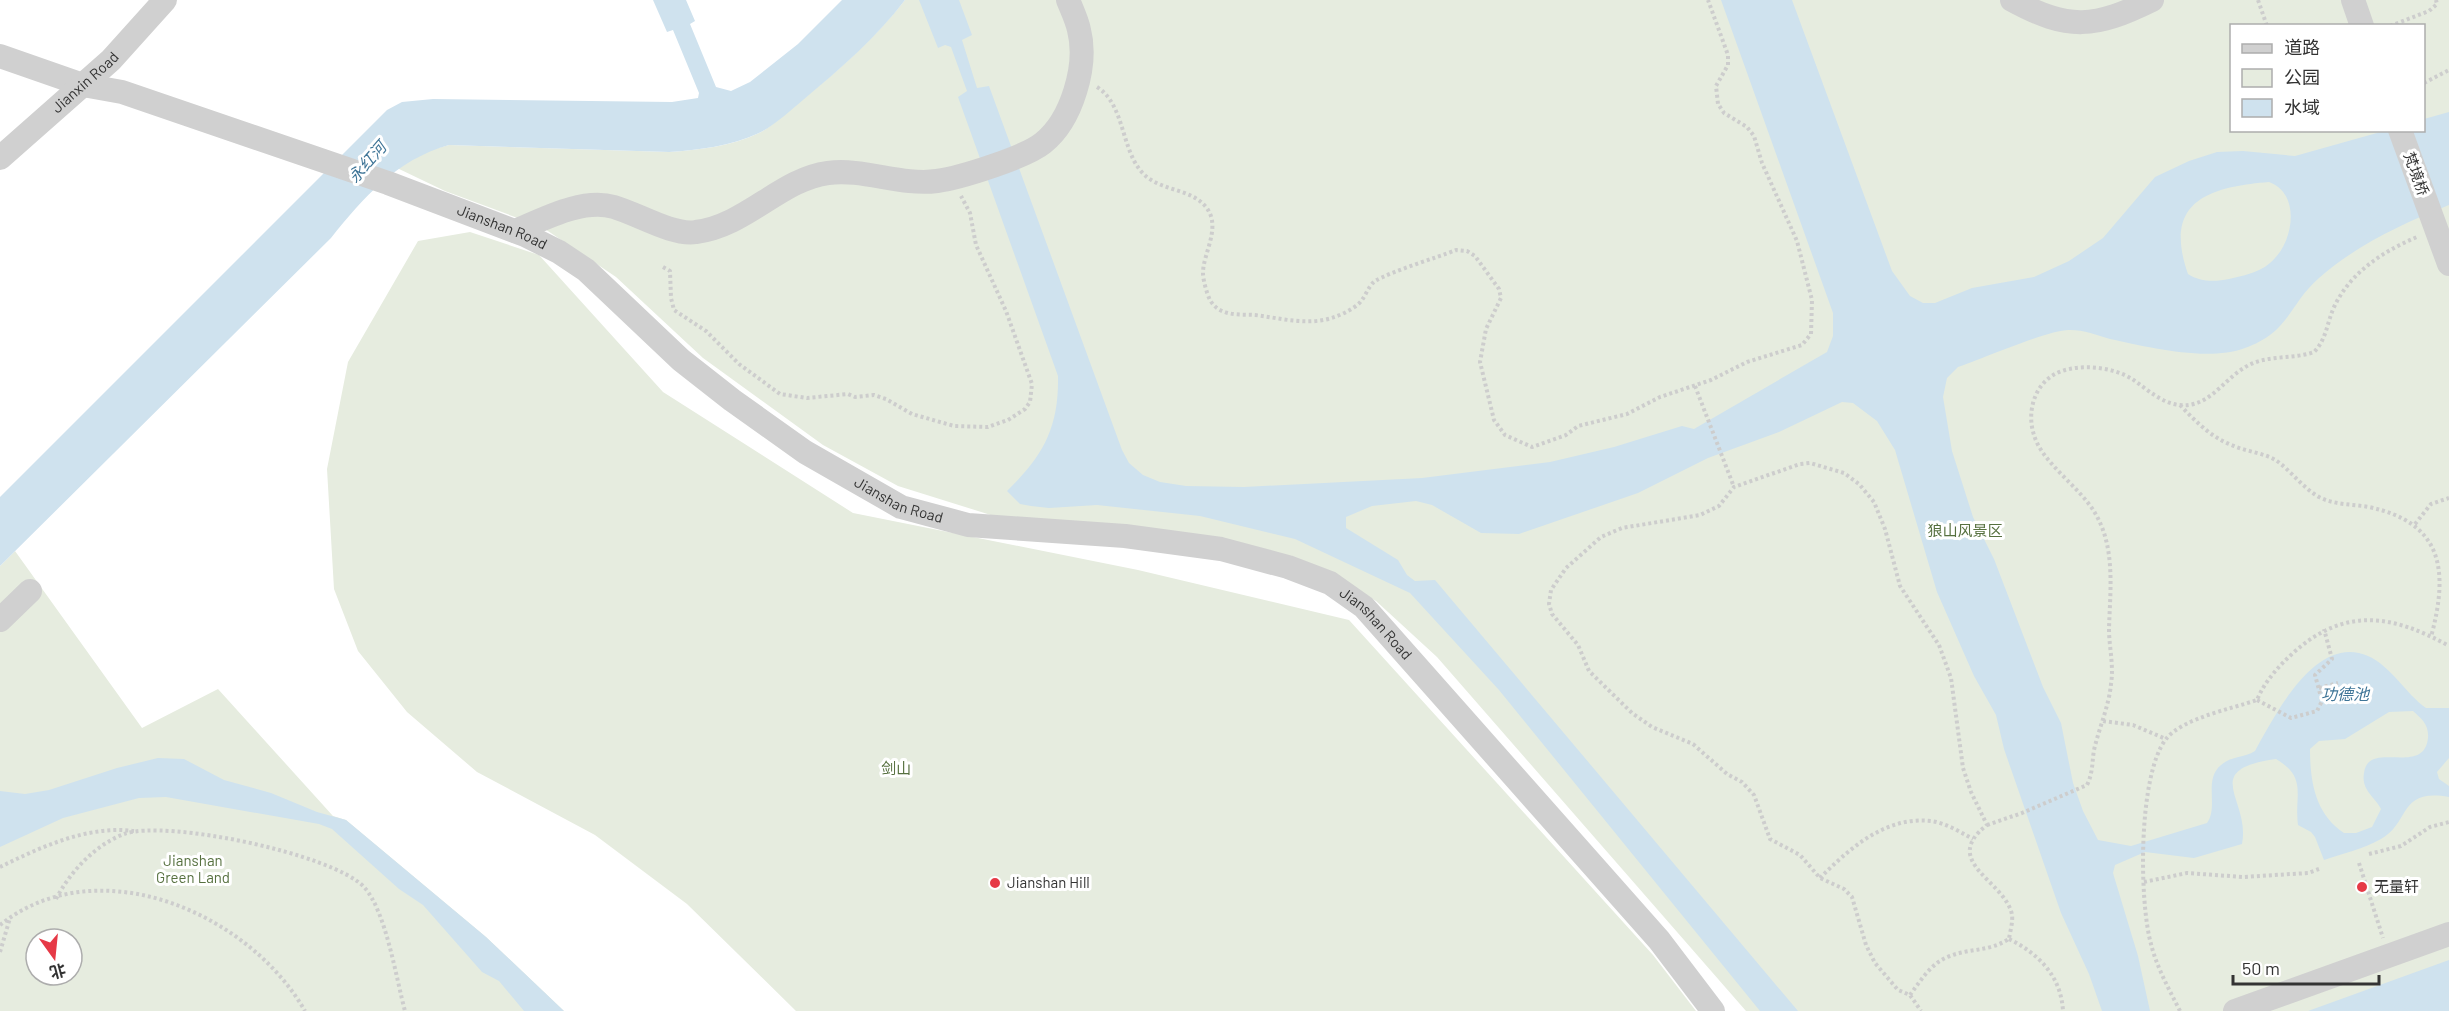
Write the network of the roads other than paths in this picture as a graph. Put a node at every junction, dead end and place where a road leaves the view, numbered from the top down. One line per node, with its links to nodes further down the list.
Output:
1 (165, 0): 8 (street, Jianxin Road)
2 (1068, 0): 11 (street)
3 (2012, 0): 4 (street)
4 (2152, 0)
5 (2353, 0): 6 (street)
6 (2361, 24)
7 (0, 56): 8 (street, Jianshan Road)
8 (83, 85): 10 (street, Jianxin Road); 11 (street, Jianshan Road)
9 (2401, 132): 12 (street, 梵境桥)
10 (0, 158)
11 (514, 231): 16 (street, Jianshan Road)
12 (2449, 264)
13 (30, 591): 14 (street)
14 (0, 620)
15 (2449, 934): 17 (street)
16 (1713, 1011)
17 (2235, 1011)

